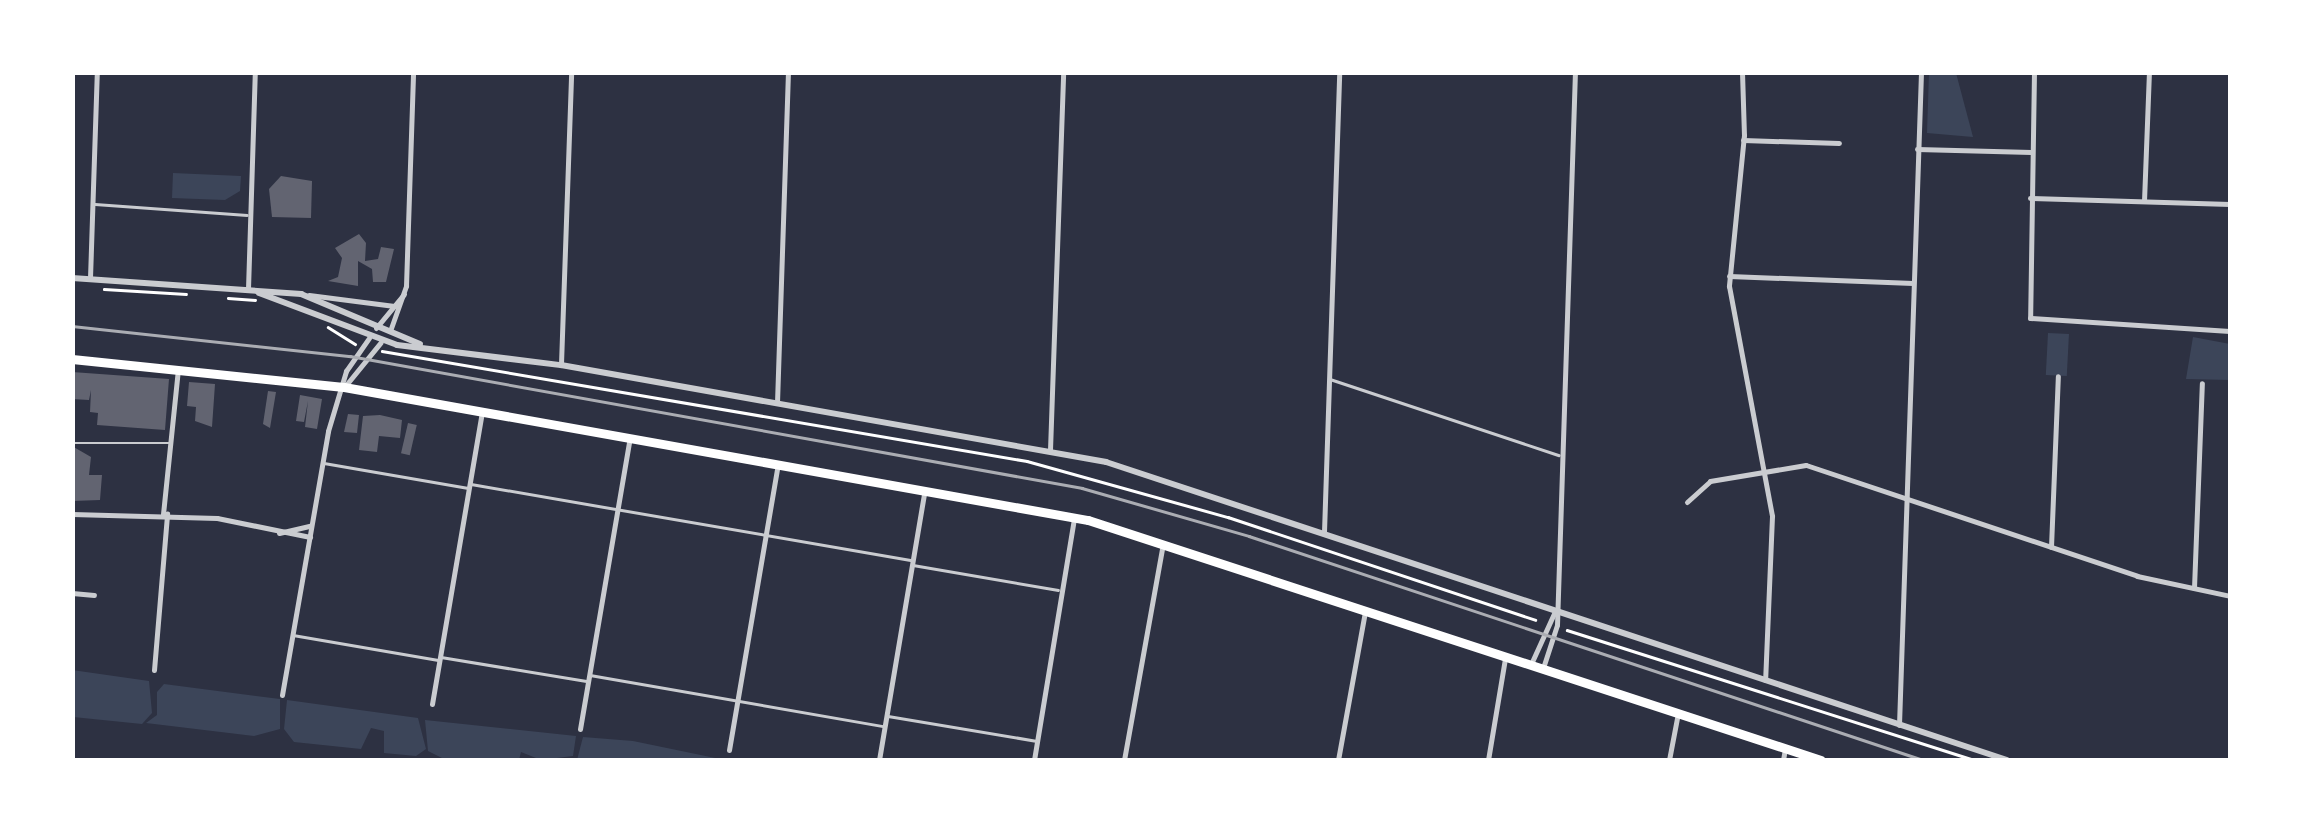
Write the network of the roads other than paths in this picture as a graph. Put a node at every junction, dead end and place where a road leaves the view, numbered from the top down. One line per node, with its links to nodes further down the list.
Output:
1 (97, 72): 19 (street)
2 (256, 72): 21 (street)
3 (413, 72): 26 (street)
4 (570, 72): 38 (street)
5 (788, 72): 44 (street)
6 (1063, 72): 49 (street)
7 (1339, 72): 41 (street)
8 (1575, 72): 50 (street)
9 (1742, 72): 13 (street)
10 (1921, 72): 15 (street)
11 (2034, 72): 16 (street)
12 (2149, 72): 18 (street)
13 (1743, 140): 14 (street); 22 (street)
14 (1839, 142)
15 (1917, 149): 16 (street); 25 (street)
16 (2031, 152): 17 (street)
17 (2030, 198): 18 (street); 32 (street)
18 (2144, 201): 20 (street)
19 (94, 204): 21 (lane); 23 (street)
20 (2230, 204)
21 (250, 216): 27 (street)
22 (1729, 276): 25 (street); 53 (street)
23 (90, 278): 24 (street); 27 (street)
24 (73, 282)
25 (1913, 283): 56 (street)
26 (406, 286): 30 (street); 33 (street)
27 (248, 291): 29 (street)
28 (301, 294): 29 (street); 30 (street); 31 (street)
29 (260, 297): 34 (street)
30 (394, 306): 31 (street)
31 (376, 328): 33 (street); 34 (street)
32 (2230, 332)
33 (388, 333): 35 (street); 36 (street)
34 (369, 338): 36 (street); 43 (street)
35 (424, 346): 36 (street); 38 (street)
36 (379, 348): 43 (street)
37 (72, 359): 39 (highway)
38 (561, 365): 44 (street)
39 (178, 366): 43 (highway); 48 (street)
40 (2058, 376): 68 (street)
41 (1328, 378): 50 (lane); 64 (street)
42 (2202, 383): 70 (street)
43 (344, 387): 45 (highway); 51 (street)
44 (776, 402): 49 (street)
45 (482, 413): 46 (highway); 54 (street)
46 (630, 438): 52 (highway); 58 (street)
47 (72, 443): 48 (lane)
48 (171, 443): 60 (street)
49 (1050, 450): 64 (street)
50 (1562, 456): 76 (street)
51 (322, 463): 54 (lane); 62 (street)
52 (778, 464): 55 (highway); 65 (street)
53 (1763, 471): 56 (street); 57 (street); 84 (street)
54 (469, 486): 58 (lane); 79 (street)
55 (924, 490): 61 (highway); 69 (street)
56 (1908, 498): 68 (street); 90 (street)
57 (1687, 502)
58 (618, 509): 65 (lane); 83 (street)
59 (72, 514): 60 (street)
60 (165, 514): 63 (street); 82 (street)
61 (1074, 518): 67 (highway); 71 (street)
62 (312, 522): 63 (street); 66 (street)
63 (276, 532): 66 (street)
64 (1324, 532): 76 (street)
65 (765, 536): 69 (lane); 86 (street)
66 (310, 537): 77 (street)
67 (1164, 542): 75 (highway); 98 (street)
68 (2051, 547): 70 (street)
69 (912, 563): 71 (lane); 89 (street)
70 (2194, 588): 74 (street)
71 (1062, 590): 93 (street)
72 (72, 593): 73 (street)
73 (94, 594)
74 (2230, 596)
75 (1365, 608): 78 (highway); 99 (street)
76 (1555, 611): 80 (street); 81 (street); 84 (street)
77 (293, 635): 79 (lane); 85 (street)
78 (1505, 655): 80 (highway); 100 (street)
79 (440, 658): 83 (lane); 87 (street)
80 (1531, 664): 81 (highway)
81 (1544, 668): 88 (highway)
82 (154, 670)
83 (588, 678): 86 (lane); 92 (street)
84 (1765, 680): 90 (street)
85 (282, 694)
86 (737, 701): 91 (lane); 95 (street)
87 (432, 704)
88 (1678, 713): 94 (highway); 101 (street)
89 (886, 716): 91 (street); 93 (lane)
90 (1899, 725): 104 (street)
91 (884, 726): 96 (street)
92 (580, 729)
93 (1038, 741): 97 (street)
94 (1785, 748): 102 (street); 103 (highway)
95 (729, 750)
96 (879, 760)
97 (1034, 760)
98 (1124, 760)
99 (1338, 760)
100 (1488, 760)
101 (1669, 760)
102 (1783, 760)
103 (1821, 760)
104 (2007, 760)

